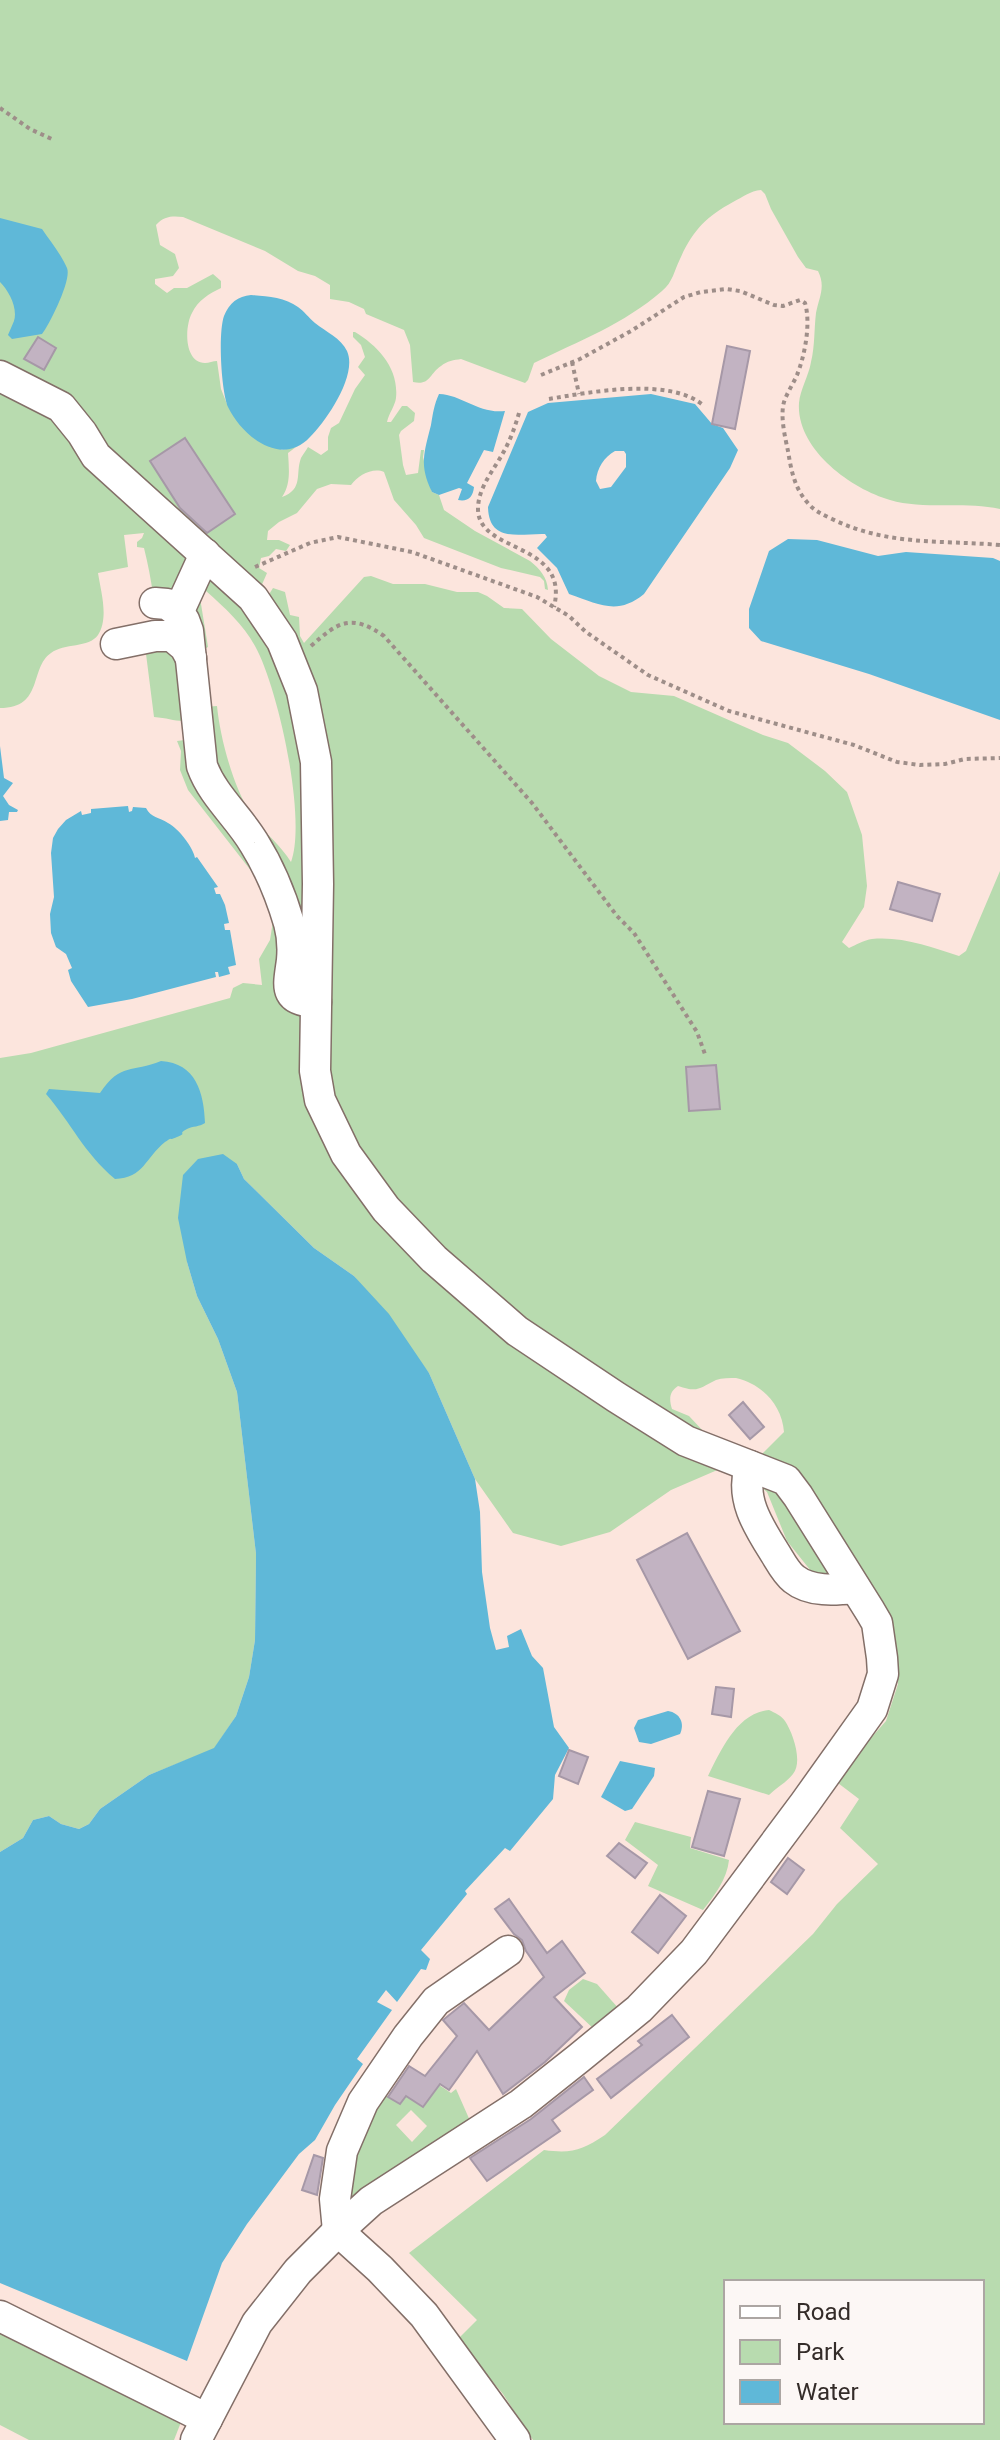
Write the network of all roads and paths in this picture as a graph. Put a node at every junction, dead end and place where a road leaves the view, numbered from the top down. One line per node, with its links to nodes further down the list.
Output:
1 (0, 108): 2 (path)
2 (54, 140)
3 (572, 362): 4 (path); 6 (path); 10 (path)
4 (541, 375)
5 (0, 376): 11 (street)
6 (579, 394): 7 (path); 8 (path)
7 (549, 399)
8 (703, 405)
9 (519, 413): 13 (path)
10 (1000, 545)
11 (205, 554): 12 (street); 15 (street)
12 (231, 578): 13 (path); 16 (street)
13 (554, 607): 17 (path)
14 (116, 644): 15 (street)
15 (191, 658): 18 (street)
16 (291, 664): 18 (street); 19 (path)
17 (1000, 758)
18 (316, 1002): 20 (street)
19 (706, 1057)
20 (750, 1466): 21 (street); 21 (street)
21 (855, 1588): 23 (street)
22 (508, 1951): 23 (street)
23 (338, 2231): 25 (street); 26 (street)
24 (0, 2316): 25 (street)
25 (202, 2429)
26 (515, 2440)

